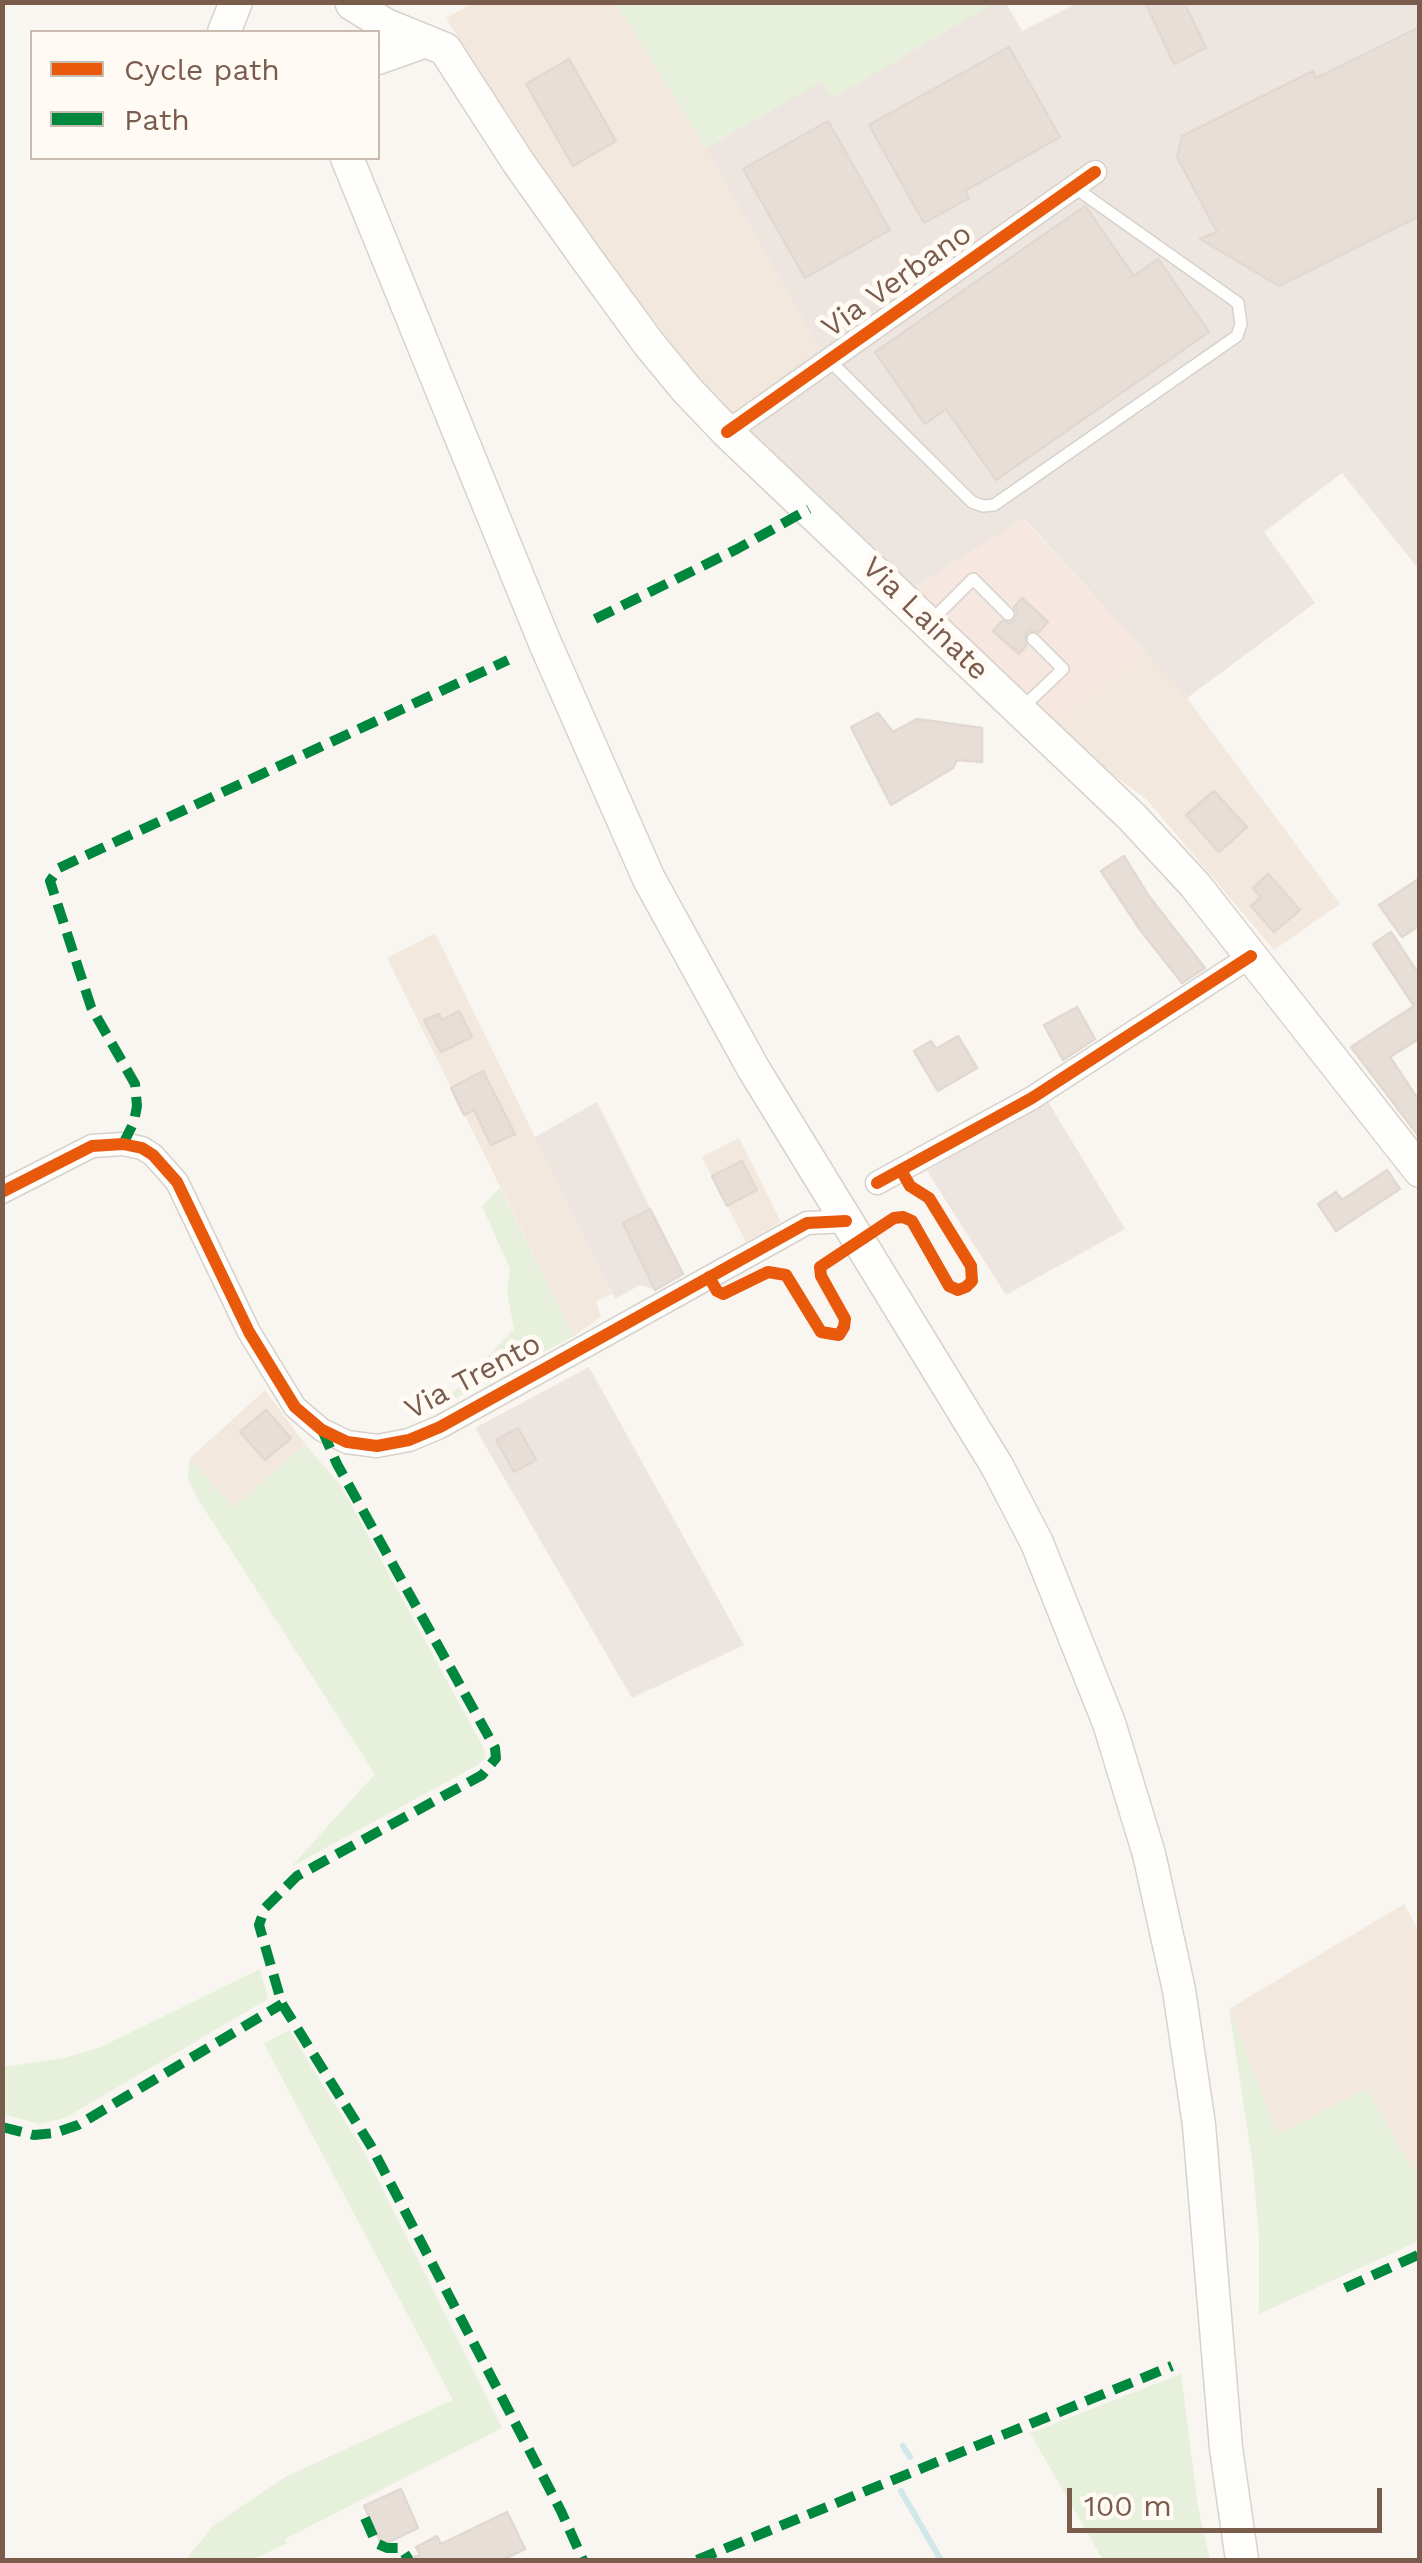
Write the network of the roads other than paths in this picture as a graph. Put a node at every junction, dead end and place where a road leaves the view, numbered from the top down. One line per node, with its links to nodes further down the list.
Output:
1 (236, 2): 3 (main road)
2 (355, 13): 4 (main road)
3 (225, 30)
4 (426, 41): 5 (main road); 10 (main road, Via Lainate)
5 (380, 57)
6 (346, 160): 18 (main road)
7 (1096, 172): 8 (street, Via Verbano)
8 (1074, 187): 9 (street, Via Verbano); 9 (lane)
9 (829, 360): 10 (street, Via Verbano)
10 (727, 432): 12 (main road, Via Lainate)
11 (1008, 614): 12 (lane)
12 (929, 623): 14 (main road, Via Lainate)
13 (1033, 639): 14 (lane)
14 (1020, 710): 15 (main road, Via Lainate)
15 (1251, 956): 16 (main road, Via Lainate); 17 (street)
16 (1418, 1166)
17 (877, 1183)
18 (826, 1188): 20 (main road); 21 (street)
19 (2, 1192): 21 (street, Via Trento)
20 (846, 1222): 21 (street); 22 (main road)
21 (806, 1223)
22 (1242, 2560)

